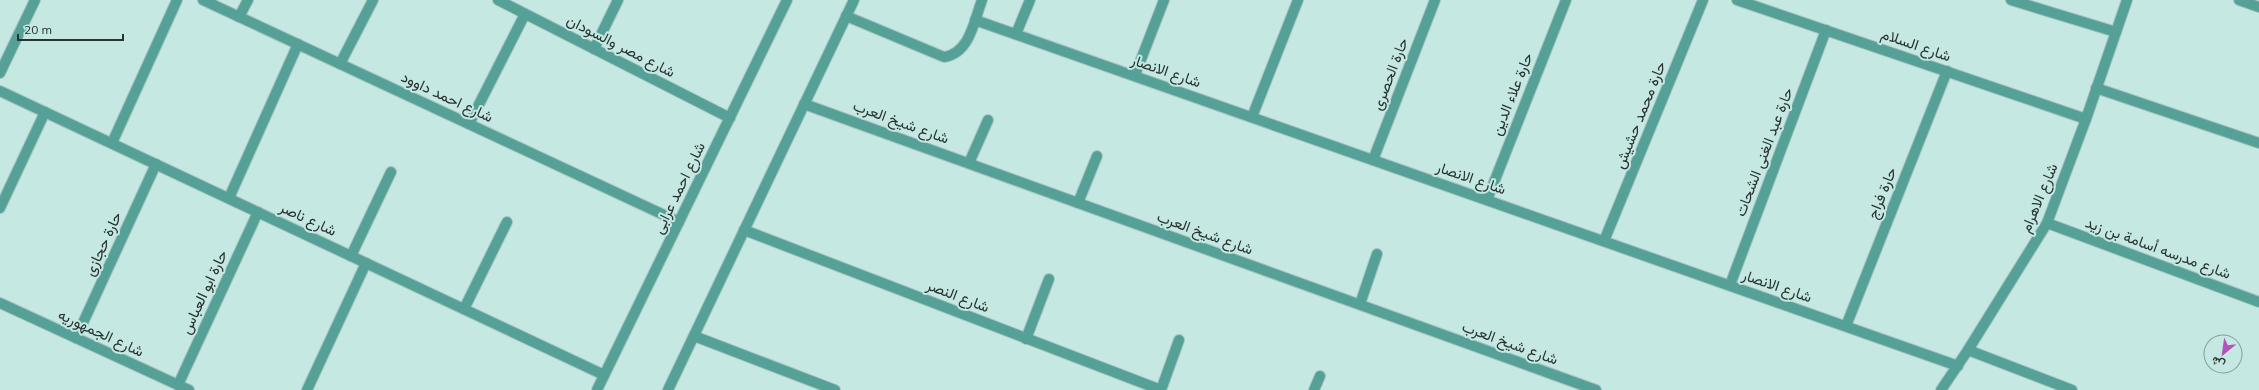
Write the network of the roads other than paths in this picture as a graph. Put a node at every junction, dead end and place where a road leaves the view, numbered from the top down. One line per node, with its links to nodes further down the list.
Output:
1 (35, 0): 33 (street)
2 (178, 0): 44 (street)
3 (203, 0): 24 (street, شارع احمد داوود)
4 (248, 0): 24 (street)
5 (373, 0): 31 (street)
6 (498, 0): 22 (street, شارع مصر والسودان)
7 (618, 0): 30 (street)
8 (788, 0): 40 (street, شارع احمد عرابى)
9 (854, 0): 23 (street)
10 (982, 0): 25 (street)
11 (1030, 0): 28 (street)
12 (1164, 0): 34 (street)
13 (1298, 0): 39 (street)
14 (1435, 0): 47 (street, حارة الحصرى)
15 (1566, 0): 52 (street, حارة علاء الدين)
16 (1703, 0): 60 (street, حارة محمد حشيش)
17 (1737, 0): 26 (street, شارع السلام)
18 (2011, 0): 27 (street)
19 (2127, 0): 27 (street, شارع الاهرام)
20 (2239, 0): 21 (street)
21 (2259, 7)
22 (525, 14): 30 (street, شارع مصر والسودان); 43 (street)
23 (846, 16): 25 (street); 37 (street)
24 (238, 17): 29 (street, شارع احمد داوود)
25 (975, 20): 28 (street, شارع الانصار)
26 (1826, 30): 32 (street, شارع السلام); 65 (street, حارة عبد الغنى الشحات)
27 (2116, 32): 35 (street, شارع الاهرام)
28 (1016, 34): 34 (street, شارع الانصار)
29 (298, 44): 31 (street, شارع احمد داوود); 51 (street)
30 (594, 49): 40 (street, شارع مصر والسودان)
31 (340, 64): 43 (street, شارع احمد داوود)
32 (1947, 71): 41 (street, شارع السلام); 70 (street, حارة فراج)
33 (0, 73)
34 (1135, 76): 39 (street, شارع الانصار)
35 (2096, 88): 41 (street, شارع الاهرام); 45 (street)
36 (0, 91): 38 (street, شارع ناصر)
37 (804, 104): 48 (street, شارع شيخ العرب); 59 (street)
38 (46, 112): 44 (street, شارع ناصر); 54 (street)
39 (1252, 117): 47 (street, شارع الانصار)
40 (730, 118): 57 (street, شارع احمد عرابى)
41 (2086, 119): 58 (street, شارع الاهرام)
42 (988, 120): 48 (street)
43 (469, 124): 57 (street, شارع احمد داوود)
44 (112, 143): 49 (street, شارع ناصر)
45 (2259, 143)
46 (1097, 156): 53 (street)
47 (1374, 160): 52 (street, شارع الانصار)
48 (969, 163): 53 (street, شارع شيخ العرب)
49 (156, 164): 51 (street, شارع ناصر); 72 (street, حارة حجازى)
50 (391, 172): 62 (street)
51 (229, 198): 55 (street, شارع ناصر)
52 (1487, 200): 60 (street, شارع الانصار)
53 (1078, 202): 68 (street, شارع شيخ العرب)
54 (0, 208)
55 (258, 212): 62 (street, شارع ناصر); 79 (street, حارة ابو العباس)
56 (507, 222): 69 (street)
57 (679, 222): 77 (street, شارع احمد عرابى)
58 (2047, 223): 66 (street, شارع مدرسه أسامة بن زيد); 75 (street, شارع الاهرام)
59 (744, 230): 71 (street); 73 (street, شارع النصر)
60 (1604, 241): 65 (street, شارع الانصار)
61 (1377, 254): 68 (street)
62 (351, 256): 63 (street, شارع ناصر)
63 (366, 263): 69 (street, شارع ناصر); 81 (street)
64 (1049, 279): 73 (street)
65 (1730, 285): 70 (street, شارع الانصار)
66 (2259, 302)
67 (0, 303): 72 (street, شارع الجمهوريه)
68 (1360, 304): 87 (street, شارع شيخ العرب)
69 (464, 309): 77 (street, شارع ناصر)
70 (1846, 326): 76 (street, شارع الانصار)
71 (694, 336): 83 (street); 84 (street)
72 (76, 338): 79 (street, شارع الجمهوريه)
73 (1026, 339): 85 (street, شارع النصر)
74 (1179, 340): 85 (street)
75 (1968, 350): 76 (street, شارع الاهرام); 89 (street)
76 (1958, 366): 88 (street, شارع الاهرام)
77 (604, 375): 82 (street, شارع احمد عرابى)
78 (1320, 376): 86 (street)
79 (178, 385): 80 (street, شارع الجمهوريه)
80 (189, 390)
81 (307, 390)
82 (597, 390)
83 (668, 390)
84 (835, 390)
85 (1161, 390)
86 (1314, 390)
87 (1596, 390)
88 (1941, 390)
89 (2072, 390)

